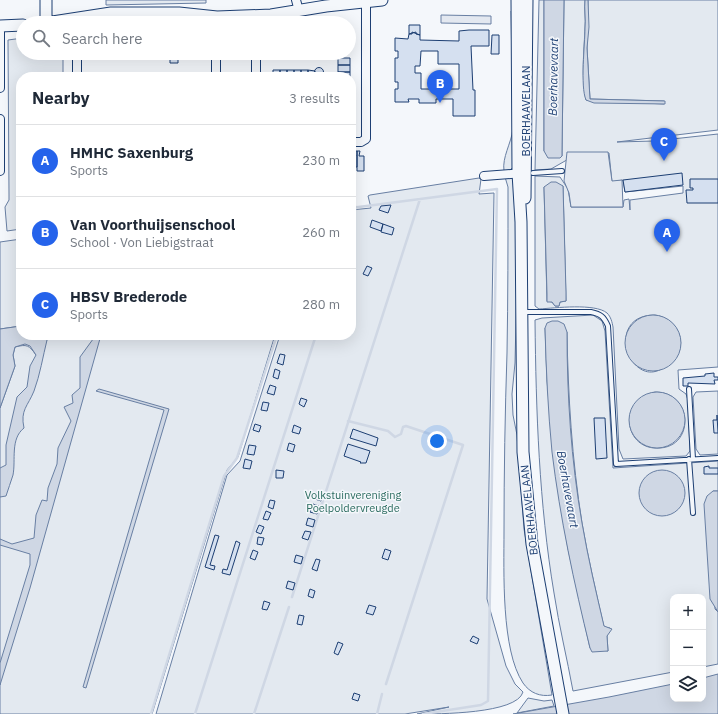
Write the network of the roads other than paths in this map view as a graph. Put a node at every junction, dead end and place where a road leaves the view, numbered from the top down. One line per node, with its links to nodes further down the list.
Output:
1 (46, 0): 8 (main road)
2 (296, 0): 7 (street)
3 (382, 0): 6 (main road)
4 (516, 0): 26 (main road, BOERHAAVELAAN)
5 (527, 0): 26 (main road, BOERHAAVELAAN)
6 (366, 2): 7 (main road); 23 (street)
7 (299, 11): 11 (main road)
8 (46, 16)
9 (98, 16): 10 (main road)
10 (195, 16)
11 (261, 16)
12 (16, 25): 13 (main road)
13 (0, 26)
14 (0, 32): 21 (street)
15 (77, 60): 18 (street)
16 (216, 60): 19 (street)
17 (256, 60): 20 (street)
18 (77, 72)
19 (216, 72)
20 (256, 72)
21 (0, 88)
22 (0, 119): 24 (street)
23 (356, 142)
24 (0, 171)
25 (562, 172): 26 (lane)
26 (526, 173): 27 (street); 28 (main road, BOERHAAVELAAN)
27 (484, 176)
28 (527, 312): 31 (lane); 33 (main road, BOERHAAVELAAN)
29 (689, 389): 31 (lane)
30 (718, 458): 31 (lane)
31 (691, 459): 32 (lane)
32 (693, 513)
33 (562, 710)

